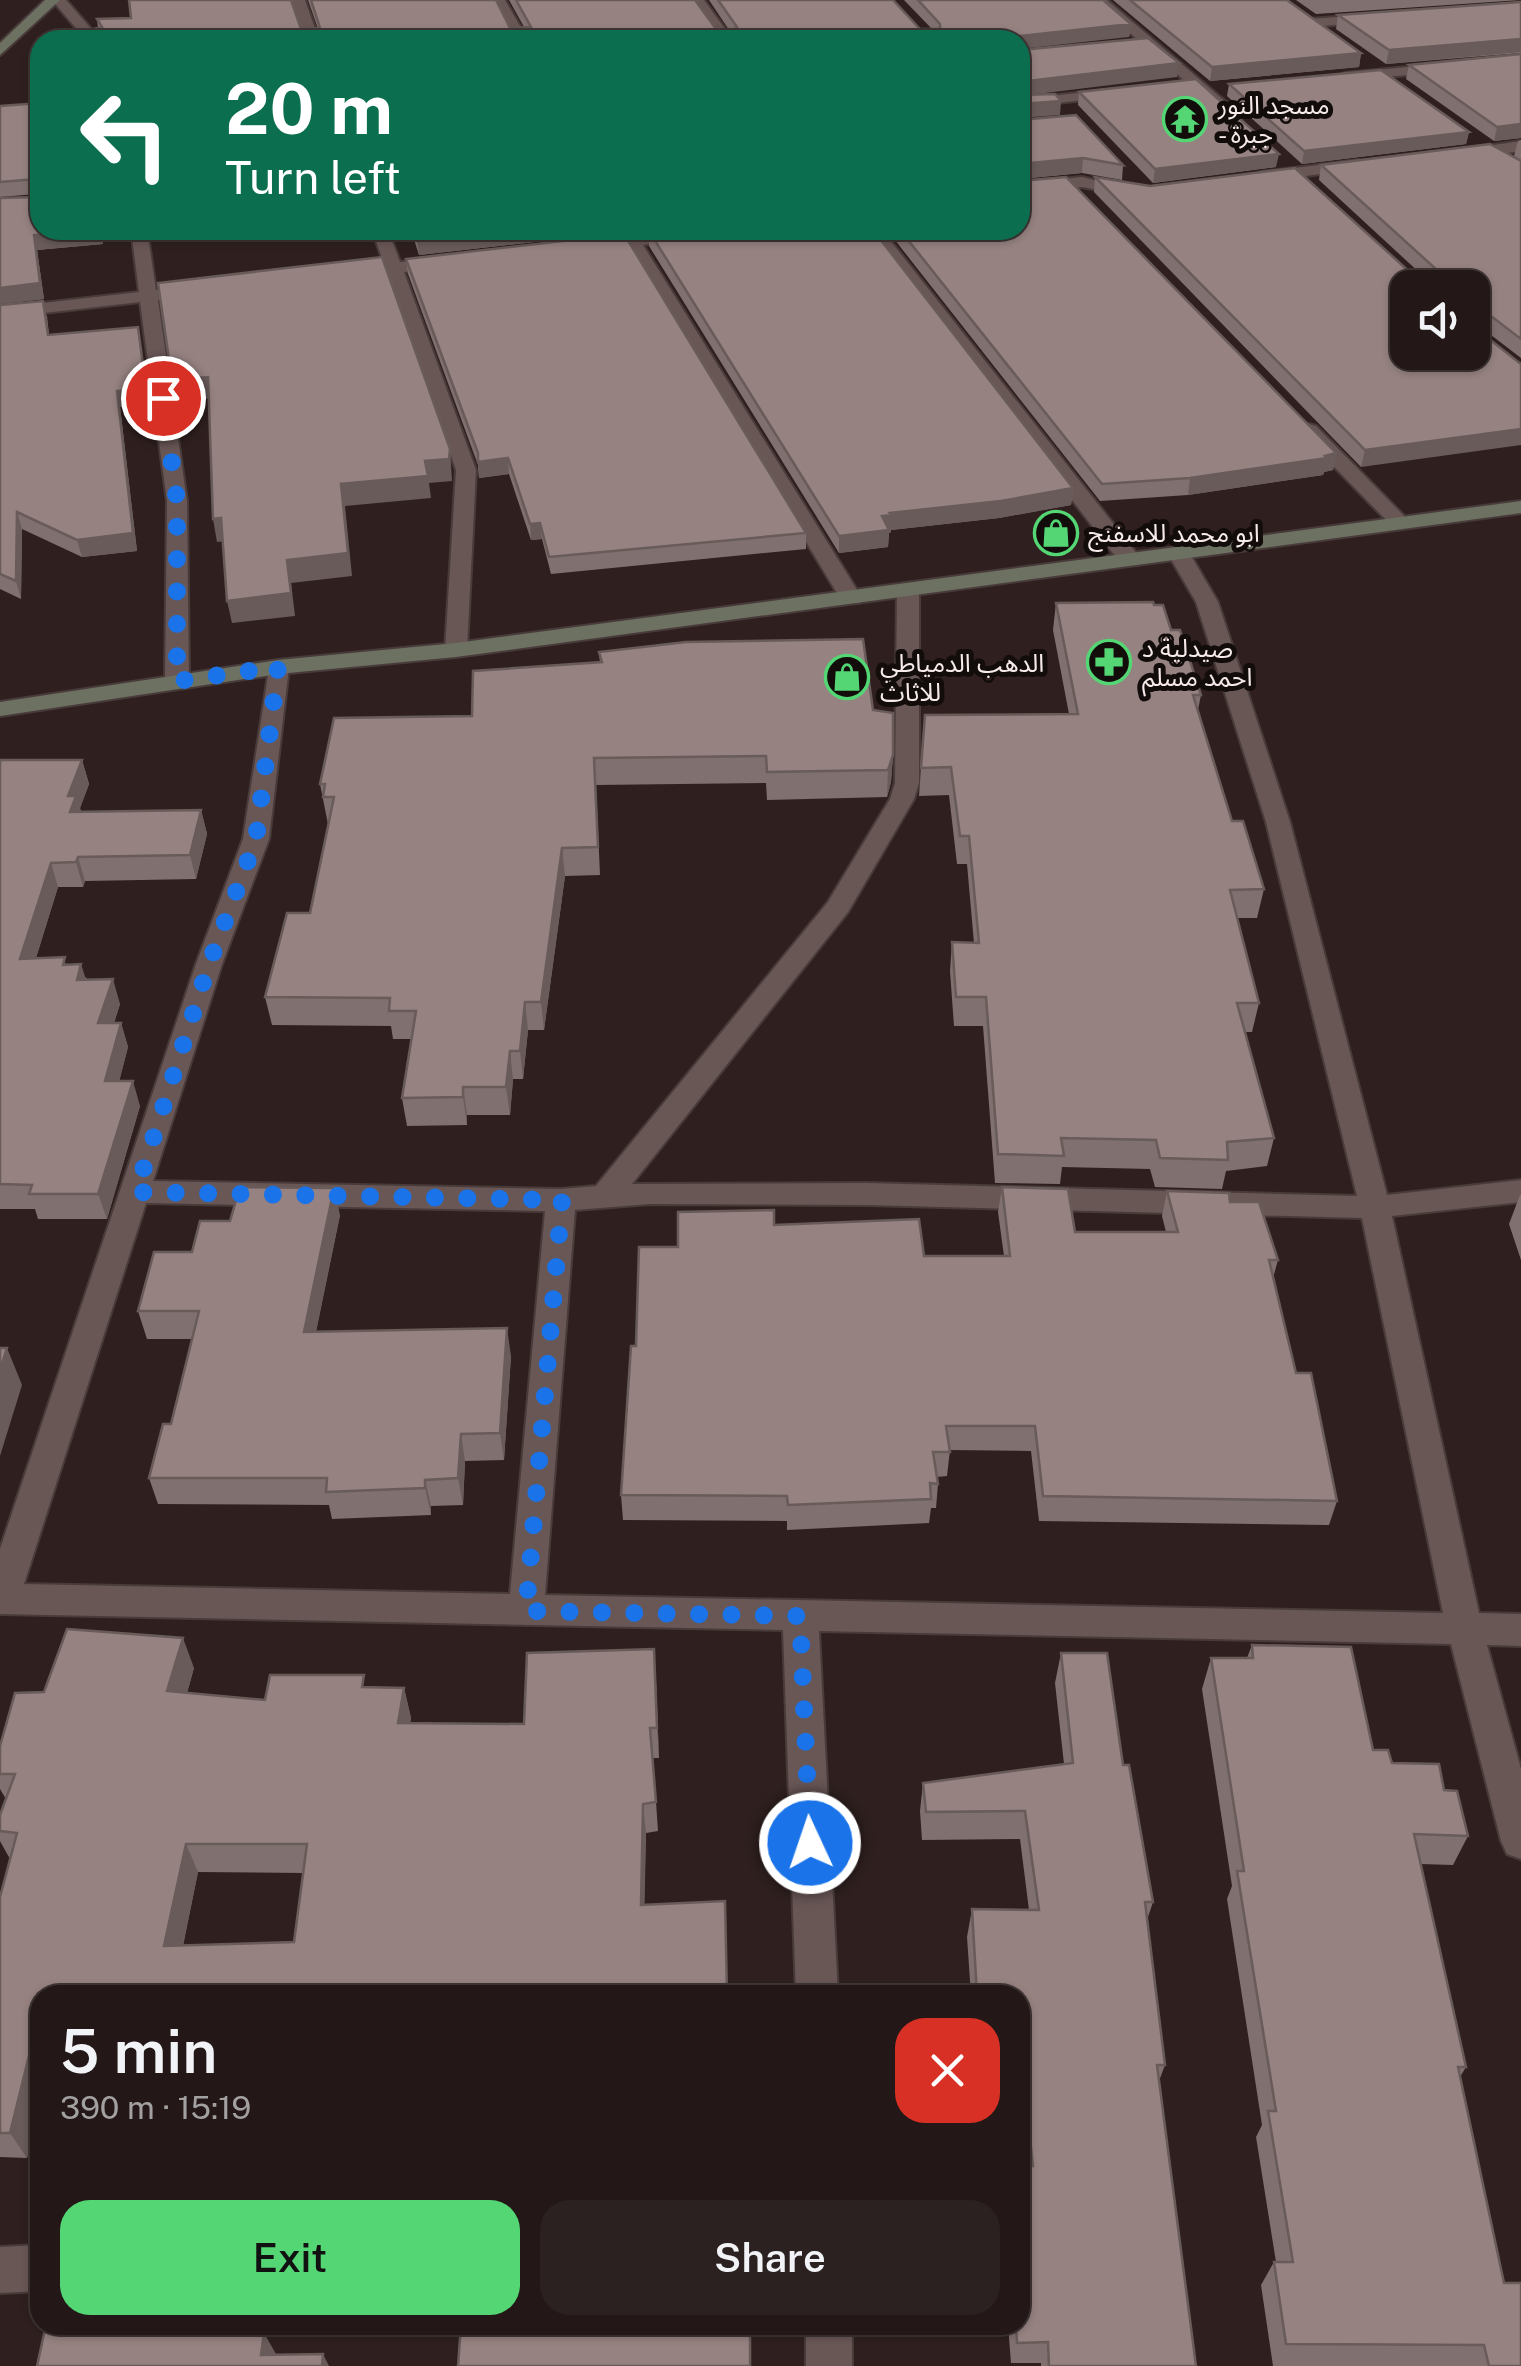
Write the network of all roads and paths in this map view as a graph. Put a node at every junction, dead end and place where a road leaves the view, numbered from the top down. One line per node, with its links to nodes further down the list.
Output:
1 (56, 0): 9 (street); 16 (street)
2 (298, 0): 10 (street)
3 (498, 0): 11 (street)
4 (697, 0): 12 (street)
5 (1099, 0): 13 (street)
6 (1295, 12): 8 (street)
7 (1387, 17): 8 (street)
8 (1310, 23): 14 (street)
9 (84, 30)
10 (308, 30)
11 (515, 30)
12 (719, 30)
13 (1150, 43): 15 (street); 23 (street)
14 (1339, 43)
15 (1132, 45)
16 (0, 50)
17 (1521, 60): 19 (street)
18 (1367, 63): 19 (street)
19 (1382, 73): 20 (street); 21 (street)
20 (1323, 79)
21 (1397, 84)
22 (1178, 86): 23 (street)
23 (1202, 87): 24 (street); 27 (street)
24 (1225, 88)
25 (1138, 90): 26 (street)
26 (1030, 103)
27 (1234, 118)
28 (1477, 140): 30 (street)
29 (1521, 146): 30 (street)
30 (1500, 156): 31 (street)
31 (1438, 157)
32 (1278, 159): 34 (street)
33 (1383, 163): 34 (street)
34 (1292, 173): 36 (street); 38 (street)
35 (1134, 178): 37 (street)
36 (1236, 180)
37 (1069, 182): 39 (street); 40 (street)
38 (1307, 186)
39 (1030, 187)
40 (1096, 211)
41 (140, 240): 51 (street)
42 (384, 240): 48 (street)
43 (611, 240): 46 (street)
44 (631, 240): 59 (street)
45 (881, 240): 57 (street)
46 (574, 248)
47 (475, 260): 48 (street)
48 (396, 268): 49 (street); 60 (street)
49 (320, 276)
50 (225, 287): 51 (street)
51 (149, 295): 52 (street); 62 (street)
52 (0, 313)
53 (1290, 410): 55 (street)
54 (1521, 507): 55 (street)
55 (1401, 524): 56 (street)
56 (1179, 554): 57 (street); 68 (street)
57 (1130, 560): 58 (street)
58 (908, 590): 59 (street); 66 (street)
59 (851, 598): 60 (street)
60 (456, 650): 61 (street)
61 (278, 667): 62 (street); 65 (street)
62 (177, 681): 63 (street)
63 (0, 709)
64 (1521, 1190): 68 (street)
65 (136, 1192): 67 (street); 69 (street)
66 (606, 1195): 67 (street); 68 (street)
67 (562, 1200): 70 (street)
68 (1374, 1207): 72 (street)
69 (1, 1599): 70 (street)
70 (526, 1611): 71 (street)
71 (800, 1616): 72 (street); 75 (street)
72 (1465, 1630): 73 (street); 74 (street)
73 (1521, 1630)
74 (1521, 1841)
75 (817, 1985)
76 (30, 2268): 77 (street)
77 (0, 2270)
78 (829, 2335): 79 (street)
79 (829, 2366)

